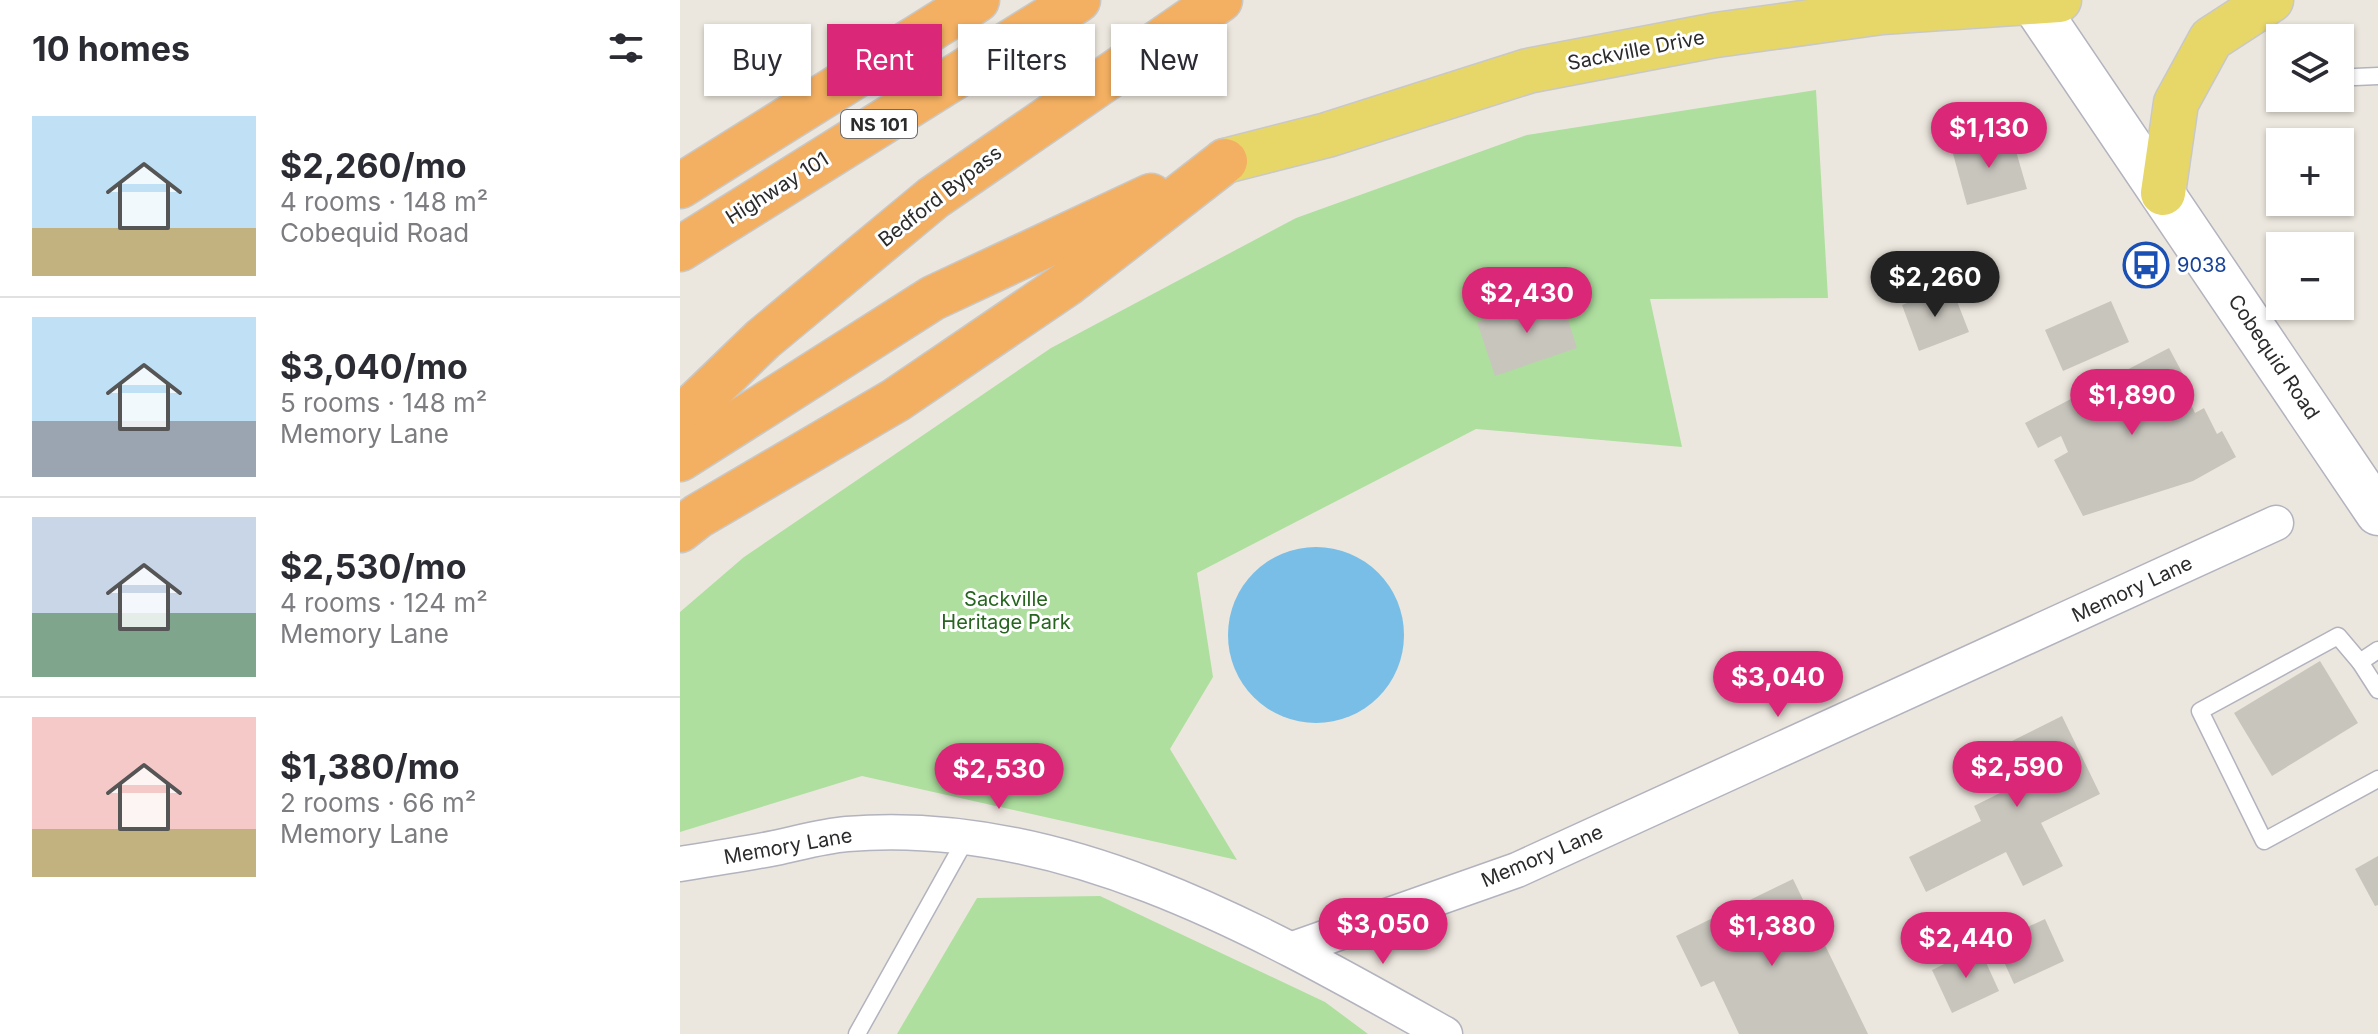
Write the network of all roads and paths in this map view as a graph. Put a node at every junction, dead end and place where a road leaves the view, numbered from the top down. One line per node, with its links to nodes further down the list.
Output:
1 (977, 0): 11 (highway, NS 101)
2 (1078, 0): 13 (highway, Highway 101 / NS 101)
3 (1220, 0): 14 (highway, Bedford Bypass)
4 (1772, 0): 7 (main road)
5 (2271, 0): 12 (main road)
6 (2047, 2): 7 (main road, Sackville Drive); 12 (main road, Cobequid Road)
7 (1716, 35): 10 (main road, Sackville Drive)
8 (2378, 76): 9 (lane)
9 (2355, 77)
10 (1225, 161): 15 (highway); 18 (highway)
11 (680, 186)
12 (2163, 193): 16 (main road, Cobequid Road)
13 (680, 249)
14 (680, 419)
15 (680, 459)
16 (2378, 513)
17 (2276, 523): 25 (street, Memory Lane)
18 (680, 530)
19 (2378, 650): 20 (lane)
20 (2360, 662): 21 (lane); 22 (lane)
21 (2378, 690)
22 (2378, 779)
23 (967, 837): 24 (street, Memory Lane); 25 (street, Memory Lane); 26 (lane)
24 (680, 864)
25 (1293, 949): 27 (street)
26 (857, 1034)
27 (1445, 1034)

